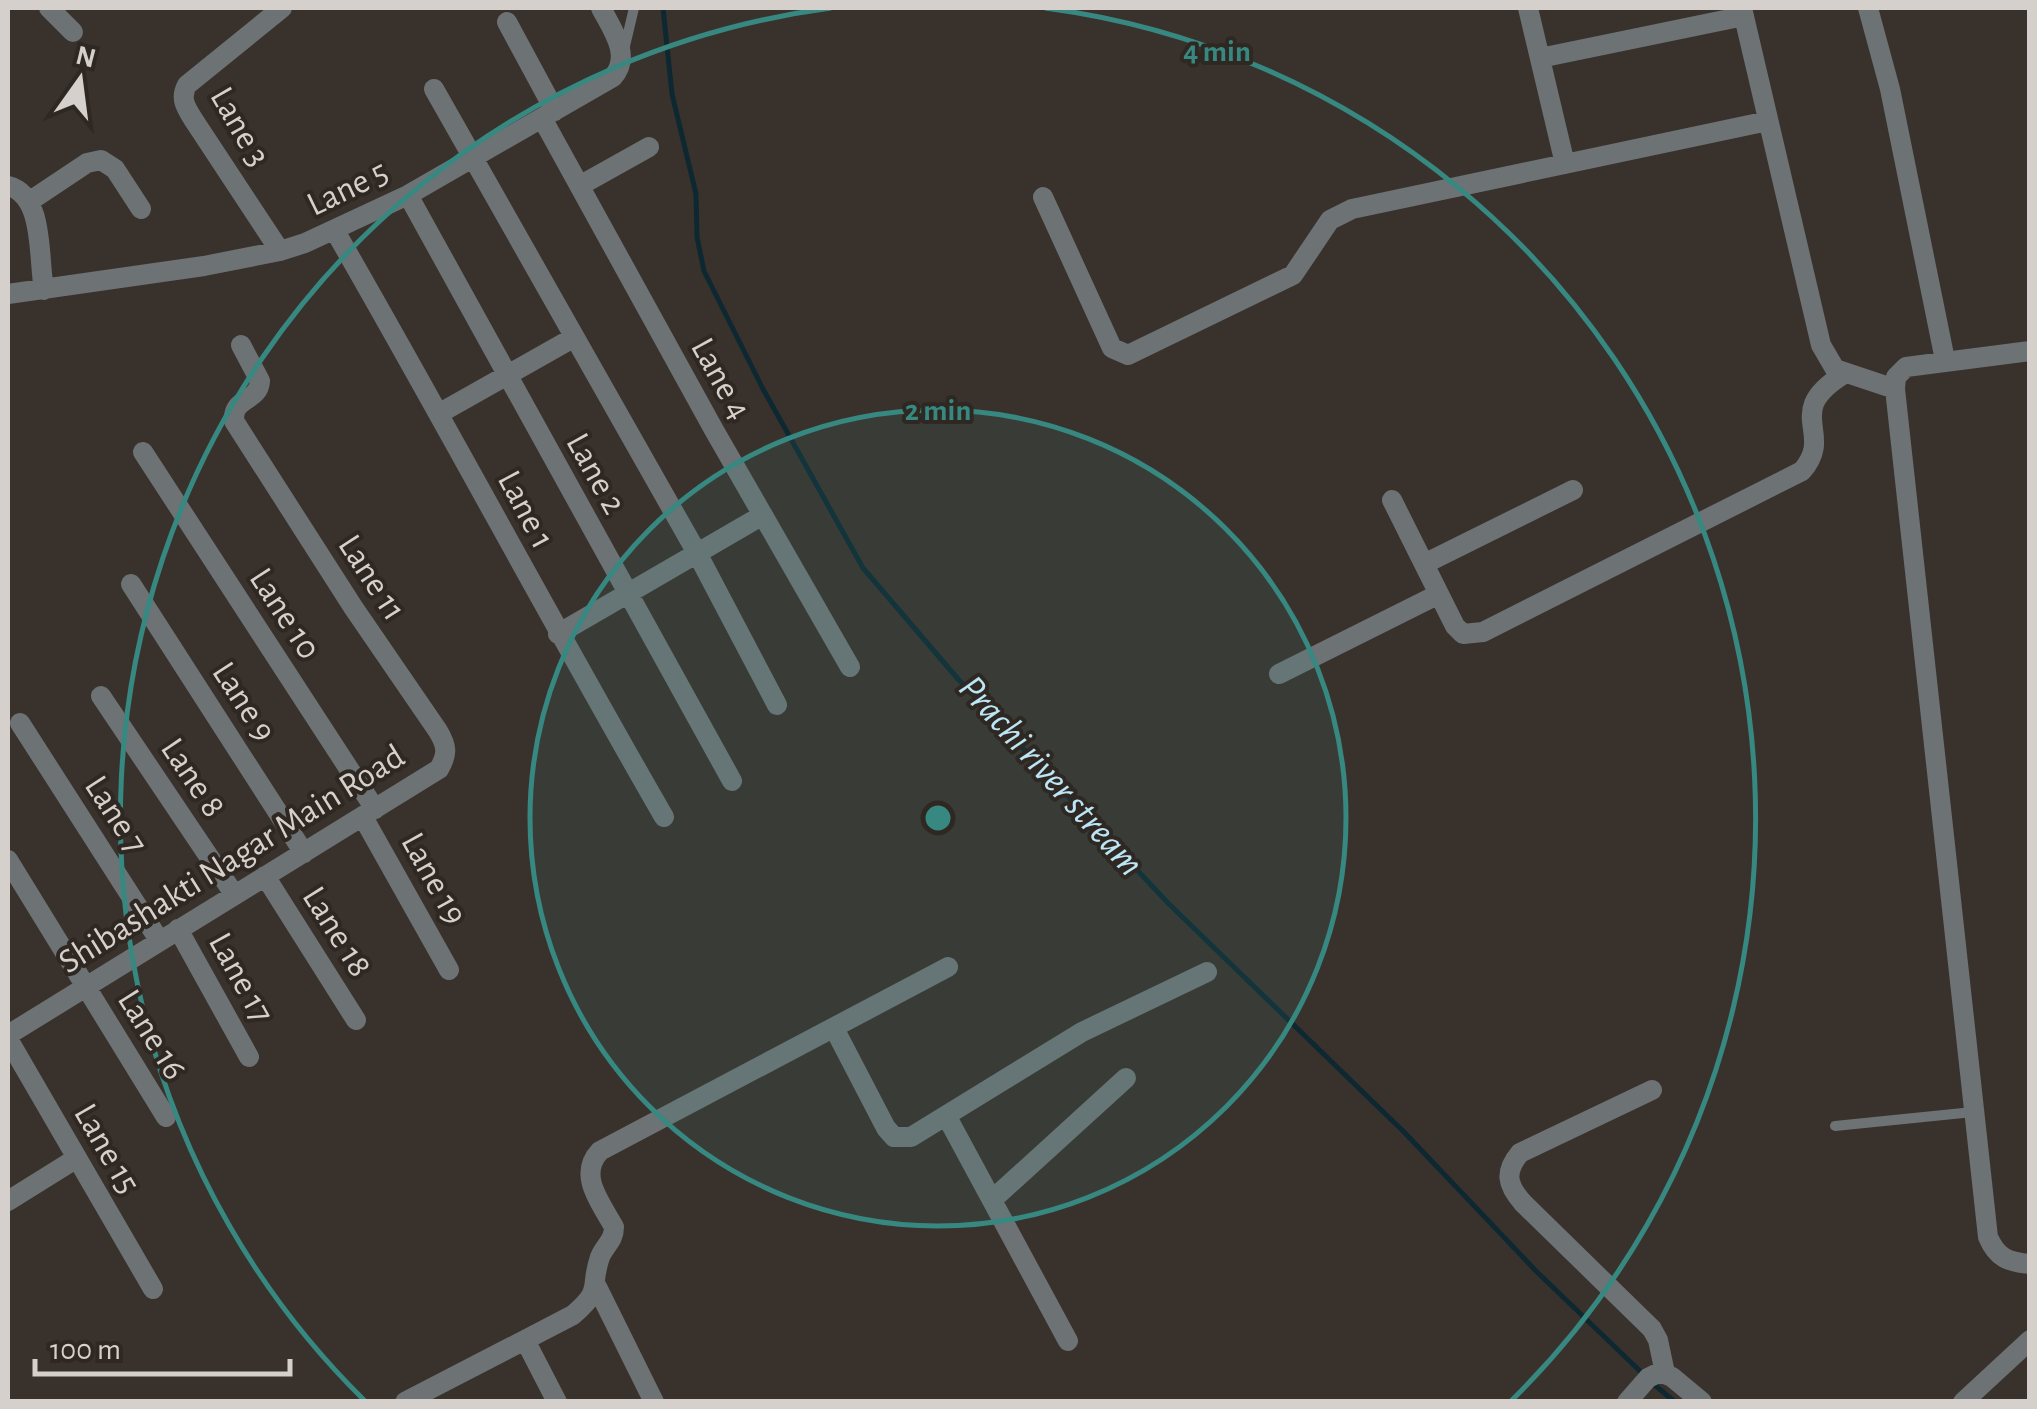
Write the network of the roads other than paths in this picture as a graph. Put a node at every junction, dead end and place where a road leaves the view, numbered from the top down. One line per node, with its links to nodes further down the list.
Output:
1 (49, 8): 9 (street)
2 (282, 8): 25 (street, Lane 3)
3 (602, 8): 10 (street)
4 (634, 8): 10 (lane)
5 (1528, 8): 11 (street)
6 (1868, 8): 31 (street)
7 (1743, 12): 11 (street); 14 (street)
8 (507, 22): 13 (street, Lane 4)
9 (74, 32)
10 (623, 56): 13 (street, Lane 5)
11 (1540, 58): 17 (street)
12 (434, 89): 16 (street)
13 (548, 115): 16 (street, Lane 5); 18 (street, Lane 4)
14 (1768, 121): 17 (street); 32 (street)
15 (650, 147): 18 (street)
16 (475, 157): 20 (street, Lane 5); 28 (street)
17 (1566, 164): 21 (street)
18 (580, 185): 39 (street, Lane 4)
19 (8, 186): 22 (street)
20 (408, 195): 24 (street, Lane 5); 33 (street, Lane 2)
21 (1043, 196)
22 (30, 201): 23 (street); 26 (street)
23 (141, 209)
24 (336, 231): 25 (street, Lane 5); 35 (street, Lane 1)
25 (280, 252): 26 (street, Lane 5)
26 (44, 290): 27 (street, Lane 5)
27 (8, 294)
28 (573, 338): 33 (street); 40 (street)
29 (241, 345): 51 (street, Lane 11)
30 (2030, 351): 31 (street)
31 (1944, 360): 34 (street)
32 (1844, 374): 34 (street); 44 (street)
33 (507, 376): 35 (street); 43 (street, Lane 2)
34 (1895, 389): 70 (street)
35 (440, 414): 45 (street, Lane 1)
36 (144, 452): 53 (street, Lane 10)
37 (1573, 490): 41 (street)
38 (1392, 500): 41 (street)
39 (762, 515): 40 (street); 46 (street, Lane 4)
40 (696, 553): 43 (street); 49 (street)
41 (1424, 564): 44 (street)
42 (131, 584): 55 (street, Lane 9)
43 (626, 594): 45 (street); 52 (street, Lane 2)
44 (1439, 594): 47 (street)
45 (558, 634): 54 (street, Lane 1)
46 (850, 667)
47 (1279, 674)
48 (100, 696): 58 (street, Lane 8)
49 (777, 705)
50 (20, 723): 59 (street, Lane 7)
51 (439, 768): 53 (street, Shibashakti Nagar Main Road)
52 (732, 781)
53 (369, 813): 55 (street, Shibashakti Nagar Main Road); 61 (street, Lane 19)
54 (664, 818)
55 (304, 853): 57 (street, Shibashakti Nagar Main Road)
56 (8, 860): 63 (street, Lane 16)
57 (265, 876): 58 (street, Shibashakti Nagar Main Road); 64 (street, Lane 18)
58 (234, 894): 59 (street, Shibashakti Nagar Main Road)
59 (168, 935): 63 (street, Shibashakti Nagar Main Road); 67 (street, Lane 17)
60 (948, 967): 65 (street)
61 (449, 970)
62 (1207, 972): 72 (street)
63 (85, 986): 66 (street, Shibashakti Nagar Main Road); 71 (street, Lane 16)
64 (356, 1020)
65 (834, 1028): 72 (street); 78 (street)
66 (10, 1030): 74 (street, Lane 15)
67 (249, 1057)
68 (1126, 1078): 75 (street)
69 (1652, 1090): 83 (street)
70 (1974, 1112): 73 (lane); 77 (street)
71 (166, 1117)
72 (947, 1117): 75 (street)
73 (1835, 1126)
74 (76, 1158): 76 (street); 79 (street, Lane 15)
75 (992, 1200): 81 (street)
76 (8, 1201)
77 (2030, 1264)
78 (597, 1287): 80 (street); 87 (street)
79 (153, 1290)
80 (525, 1340): 85 (street); 86 (street)
81 (1068, 1340)
82 (2030, 1340): 89 (street)
83 (1663, 1372): 84 (street); 88 (street)
84 (1629, 1399)
85 (405, 1402)
86 (557, 1402)
87 (654, 1402)
88 (1702, 1402)
89 (1963, 1402)

